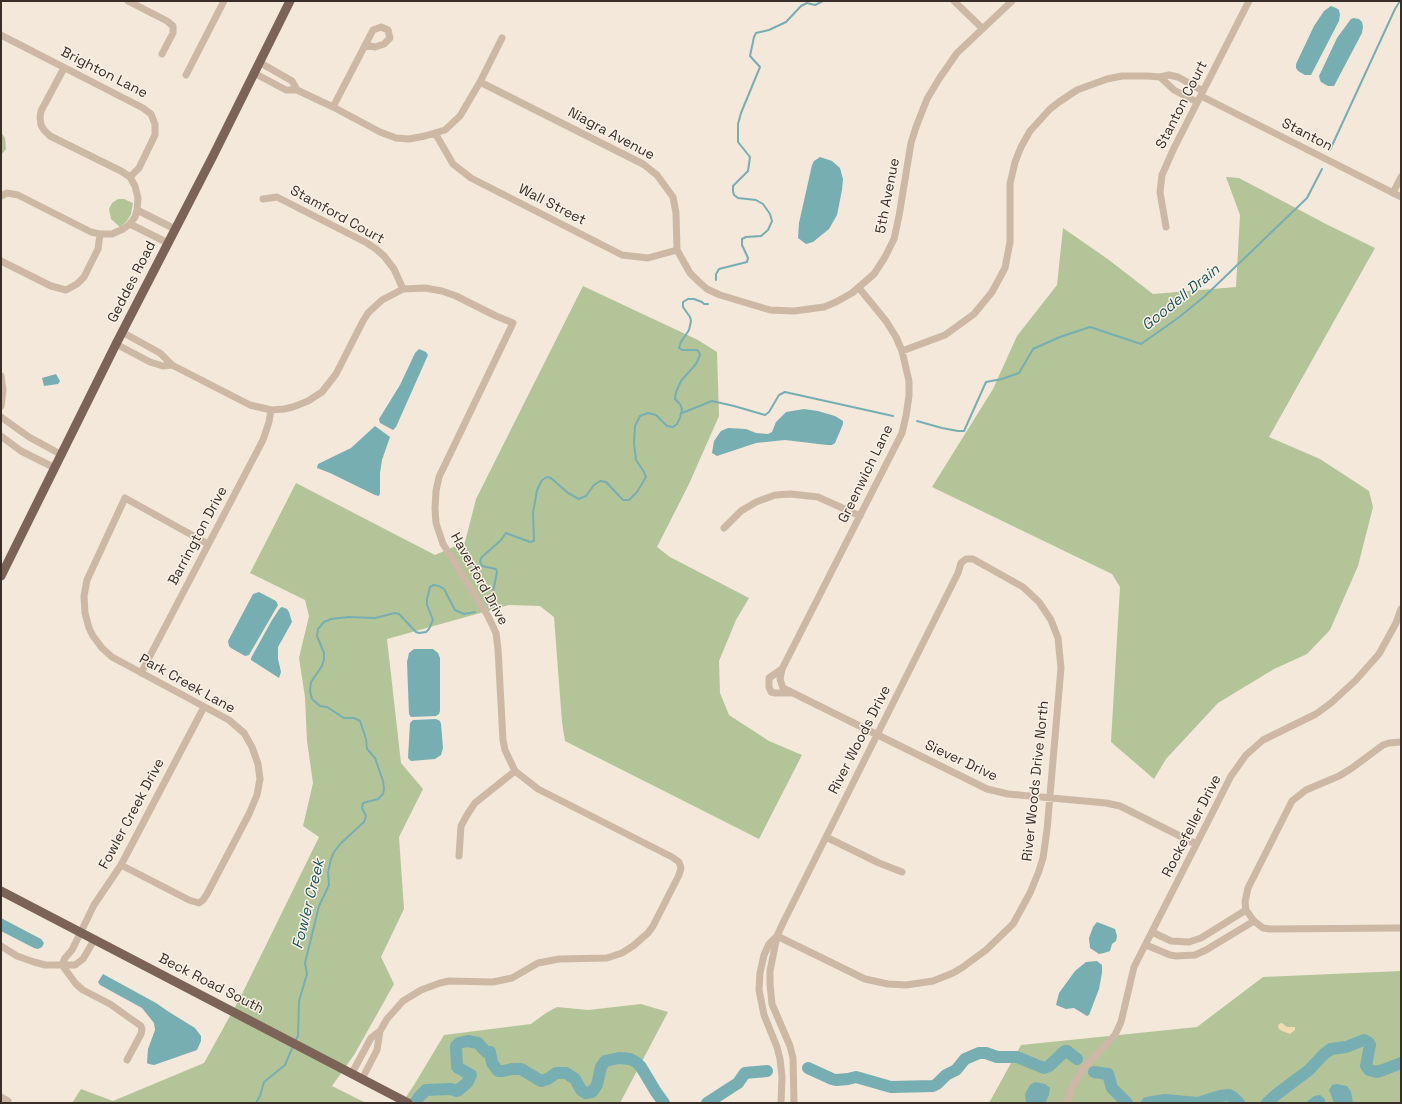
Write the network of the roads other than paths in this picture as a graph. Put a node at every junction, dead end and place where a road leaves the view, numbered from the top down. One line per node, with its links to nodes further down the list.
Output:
1 (128, 1): 11 (street)
2 (224, 1): 15 (street)
3 (290, 1): 12 (main road, Geddes Road)
4 (954, 1): 7 (street)
5 (1012, 1): 7 (street, 5th Avenue)
6 (1249, 1): 19 (street, Stanton Court)
7 (982, 28): 36 (street, 5th Avenue)
8 (2, 38): 13 (street, Brighton Lane)
9 (502, 38): 17 (street)
10 (365, 45): 20 (street)
11 (162, 54)
12 (260, 62): 14 (main road, Geddes Road); 18 (street)
13 (64, 68): 23 (street); 23 (street, Brighton Lane)
14 (254, 73): 18 (street); 31 (main road, Geddes Road)
15 (186, 75)
16 (1160, 77): 19 (street); 19 (street); 40 (street)
17 (480, 82): 21 (street); 34 (street, Niagra Avenue)
18 (297, 90): 20 (street)
19 (1201, 96): 24 (street, Stanton); 30 (street, Stanton Court)
20 (333, 106): 21 (street)
21 (435, 133): 34 (street, Wall Street)
22 (1401, 177): 24 (street)
23 (130, 178): 28 (street)
24 (1393, 193): 26 (street, Stanton)
25 (1, 196): 32 (street)
26 (1401, 197)
27 (263, 199): 37 (street, Stamford Court)
28 (136, 213): 29 (street); 31 (street)
29 (130, 224): 32 (street); 33 (street)
30 (1166, 227)
31 (175, 229): 33 (main road, Geddes Road)
32 (100, 234): 35 (street)
33 (168, 243): 38 (main road, Geddes Road)
34 (677, 250): 36 (street, 5th Avenue)
35 (1, 261)
36 (859, 288): 40 (street, Greenwich Lane)
37 (403, 289): 44 (street); 63 (street, Haverford Drive)
38 (122, 332): 39 (main road, Geddes Road); 41 (street)
39 (116, 344): 41 (street); 47 (main road, Geddes Road)
40 (902, 351): 49 (street, Greenwich Lane)
41 (172, 365): 44 (street)
42 (1, 376): 43 (street)
43 (1, 406)
44 (271, 410): 51 (street, Barrington Drive)
45 (1, 417): 47 (street)
46 (1, 436): 48 (street)
47 (62, 455): 48 (main road, Geddes Road)
48 (55, 468): 53 (main road, Geddes Road)
49 (860, 516): 50 (street); 55 (street, Greenwich Lane)
50 (724, 528)
51 (208, 544): 56 (street, Barrington Drive); 56 (street, Park Creek Lane)
52 (969, 558): 61 (street, River Woods Drive); 64 (street, River Woods Drive North)
53 (1, 576)
54 (1401, 609): 66 (street, Rockefeller Drive)
55 (782, 669): 57 (street, Greenwich Lane); 58 (street, Greenwich Lane)
56 (141, 673): 60 (street, Park Creek Lane)
57 (781, 685): 59 (street, Siever Drive)
58 (768, 687): 59 (street, Siever Drive)
59 (791, 692): 61 (street, Siever Drive)
60 (204, 707): 68 (street, Fowler Creek Drive); 68 (street, Park Creek Lane)
61 (877, 735): 64 (street, Siever Drive); 65 (street, River Woods Drive)
62 (1401, 742): 71 (street)
63 (515, 771): 67 (street); 85 (street, Haverford Drive)
64 (1049, 797): 66 (street, Siever Drive); 78 (street, River Woods Drive North)
65 (826, 837): 69 (street); 78 (street, River Woods Drive)
66 (1196, 844): 75 (street, Rockefeller Drive)
67 (459, 856)
68 (121, 864): 77 (street, Fowler Creek Drive)
69 (902, 872)
70 (1, 891): 77 (main road, Beck Road South)
71 (1246, 910): 72 (street); 73 (street)
72 (1228, 921): 76 (street); 80 (street)
73 (1254, 921): 74 (street); 76 (street)
74 (1401, 928)
75 (1152, 932): 80 (street); 81 (street, Rockefeller Drive)
76 (1236, 932): 83 (street)
77 (80, 933): 79 (main road, Beck Road South); 84 (street, Fowler Creek Drive)
78 (777, 936): 92 (street, River Woods Drive); 93 (street, River Woods Drive)
79 (94, 940): 84 (street); 87 (main road, Beck Road South)
80 (1182, 943): 83 (street)
81 (1146, 944): 83 (street); 94 (street, Rockefeller Drive)
82 (1, 946): 84 (street)
83 (1182, 956)
84 (62, 965): 86 (street)
85 (380, 1031): 87 (street); 88 (street)
86 (127, 1060)
87 (352, 1074): 88 (main road, Beck Road South)
88 (362, 1079): 91 (main road, Beck Road South)
89 (1, 1097): 90 (street)
90 (8, 1101)
91 (408, 1103)
92 (782, 1103)
93 (794, 1103)
94 (1067, 1103)

